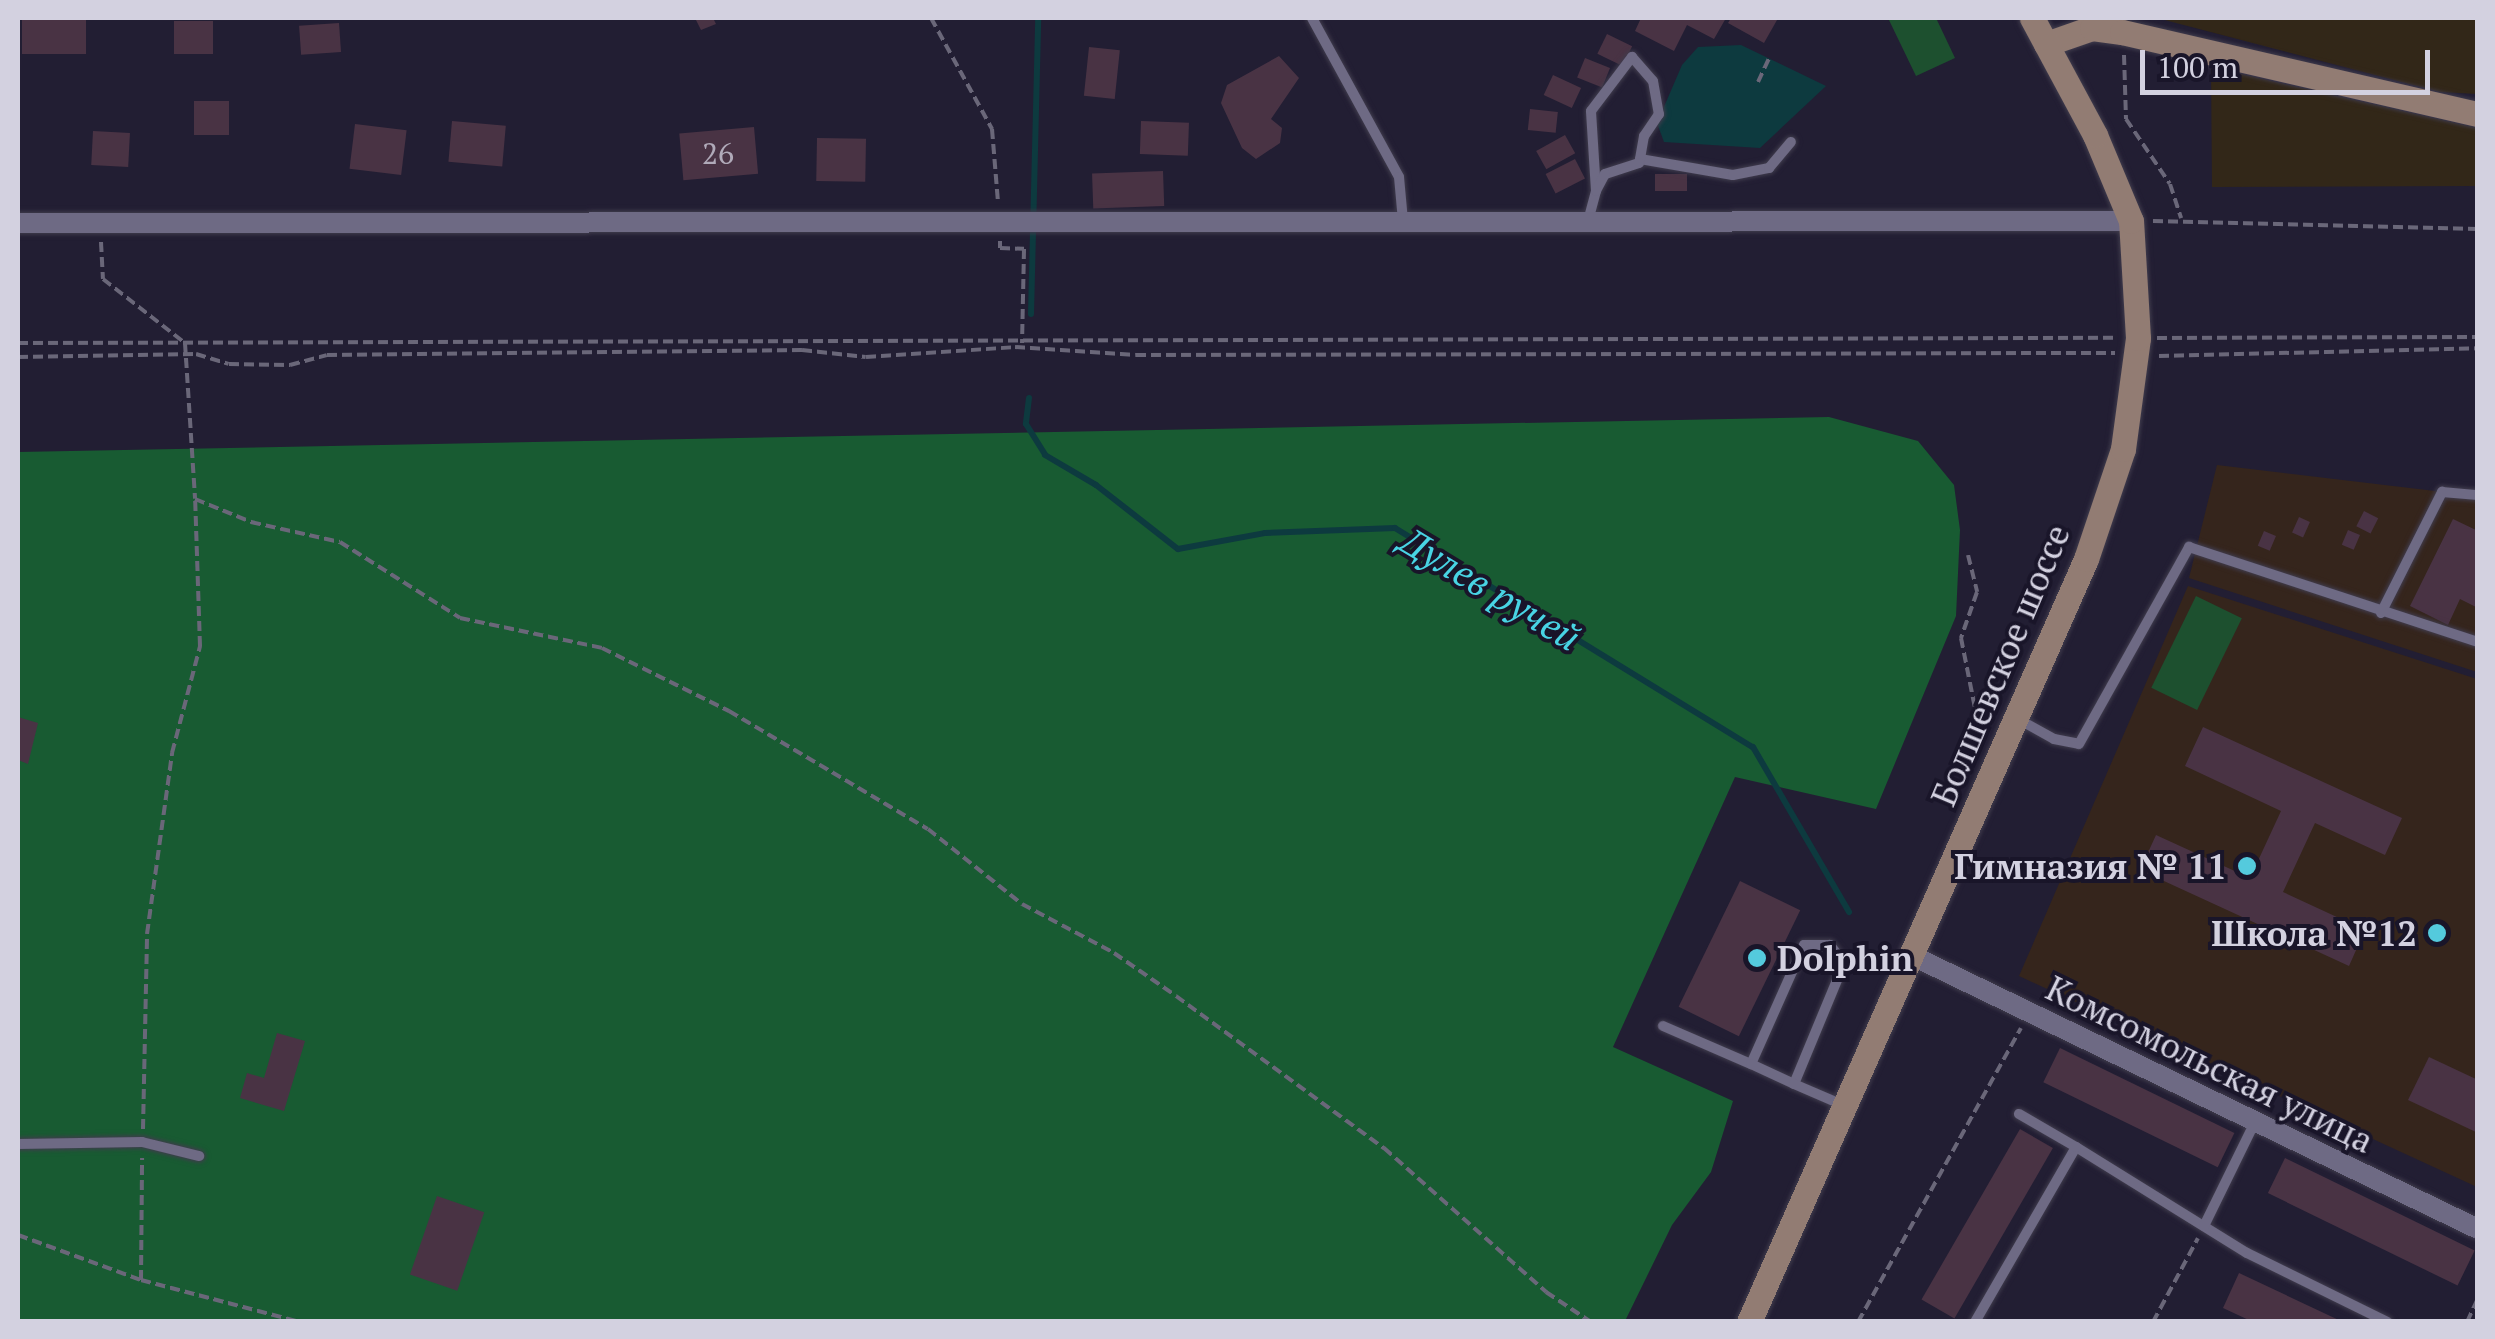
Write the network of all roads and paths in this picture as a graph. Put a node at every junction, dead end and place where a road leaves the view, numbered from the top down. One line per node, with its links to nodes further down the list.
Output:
1 (931, 18): 19 (path)
2 (1312, 18): 14 (lane)
3 (2032, 18): 5 (main road, Болшевское шоссе)
4 (2089, 23): 5 (main road); 9 (main road)
5 (2046, 44): 15 (main road, Болшевское шоссе)
6 (1769, 58): 8 (path)
7 (2128, 71): 13 (path)
8 (1758, 82)
9 (2478, 114)
10 (1792, 142): 11 (lane)
11 (1640, 160): 12 (lane); 12 (lane)
12 (1596, 191): 17 (lane)
13 (2182, 220): 15 (path); 20 (path)
14 (1403, 221): 17 (street); 19 (street)
15 (2134, 221): 17 (street); 27 (main road, Болшевское шоссе)
16 (100, 222): 18 (street); 19 (street); 24 (path)
17 (1588, 222)
18 (18, 223)
19 (1008, 224)
20 (2478, 229)
21 (1024, 249): 23 (path)
22 (2478, 337): 27 (path)
23 (1022, 341): 24 (path); 26 (path); 27 (path)
24 (185, 342): 25 (path); 29 (path)
25 (18, 343)
26 (1022, 348): 27 (path); 29 (path)
27 (2138, 348): 28 (path); 36 (main road, Болшевское шоссе)
28 (2478, 348)
29 (186, 354): 30 (path); 32 (path)
30 (18, 358)
31 (2478, 495): 34 (lane)
32 (195, 499): 46 (path); 56 (path)
33 (1968, 556): 37 (path)
34 (2381, 613): 35 (lane); 36 (lane)
35 (2478, 642)
36 (2017, 718): 37 (main road, Болшевское шоссе)
37 (1995, 770): 38 (main road, Болшевское шоссе)
38 (1914, 956): 43 (main road, Болшевское шоссе); 45 (street, Комсомольская улица)
39 (2023, 1024): 58 (path)
40 (1662, 1026): 41 (lane)
41 (1751, 1064): 42 (lane); 42 (lane)
42 (1794, 1084): 43 (lane)
43 (1846, 1107): 57 (main road, Болшевское шоссе)
44 (2019, 1114): 48 (lane)
45 (2256, 1122): 50 (lane); 51 (street, Комсомольская улица)
46 (142, 1142): 47 (lane); 49 (lane); 53 (path)
47 (18, 1144)
48 (2076, 1148): 50 (lane); 59 (lane)
49 (199, 1156)
50 (2204, 1226): 60 (path); 61 (lane)
51 (2478, 1229)
52 (18, 1235): 53 (path)
53 (141, 1280): 55 (path)
54 (2478, 1298): 62 (path)
55 (300, 1322)
56 (1591, 1322)
57 (1749, 1322)
58 (1858, 1322)
59 (1975, 1322)
60 (2153, 1322)
61 (2387, 1322)
62 (2467, 1322)

